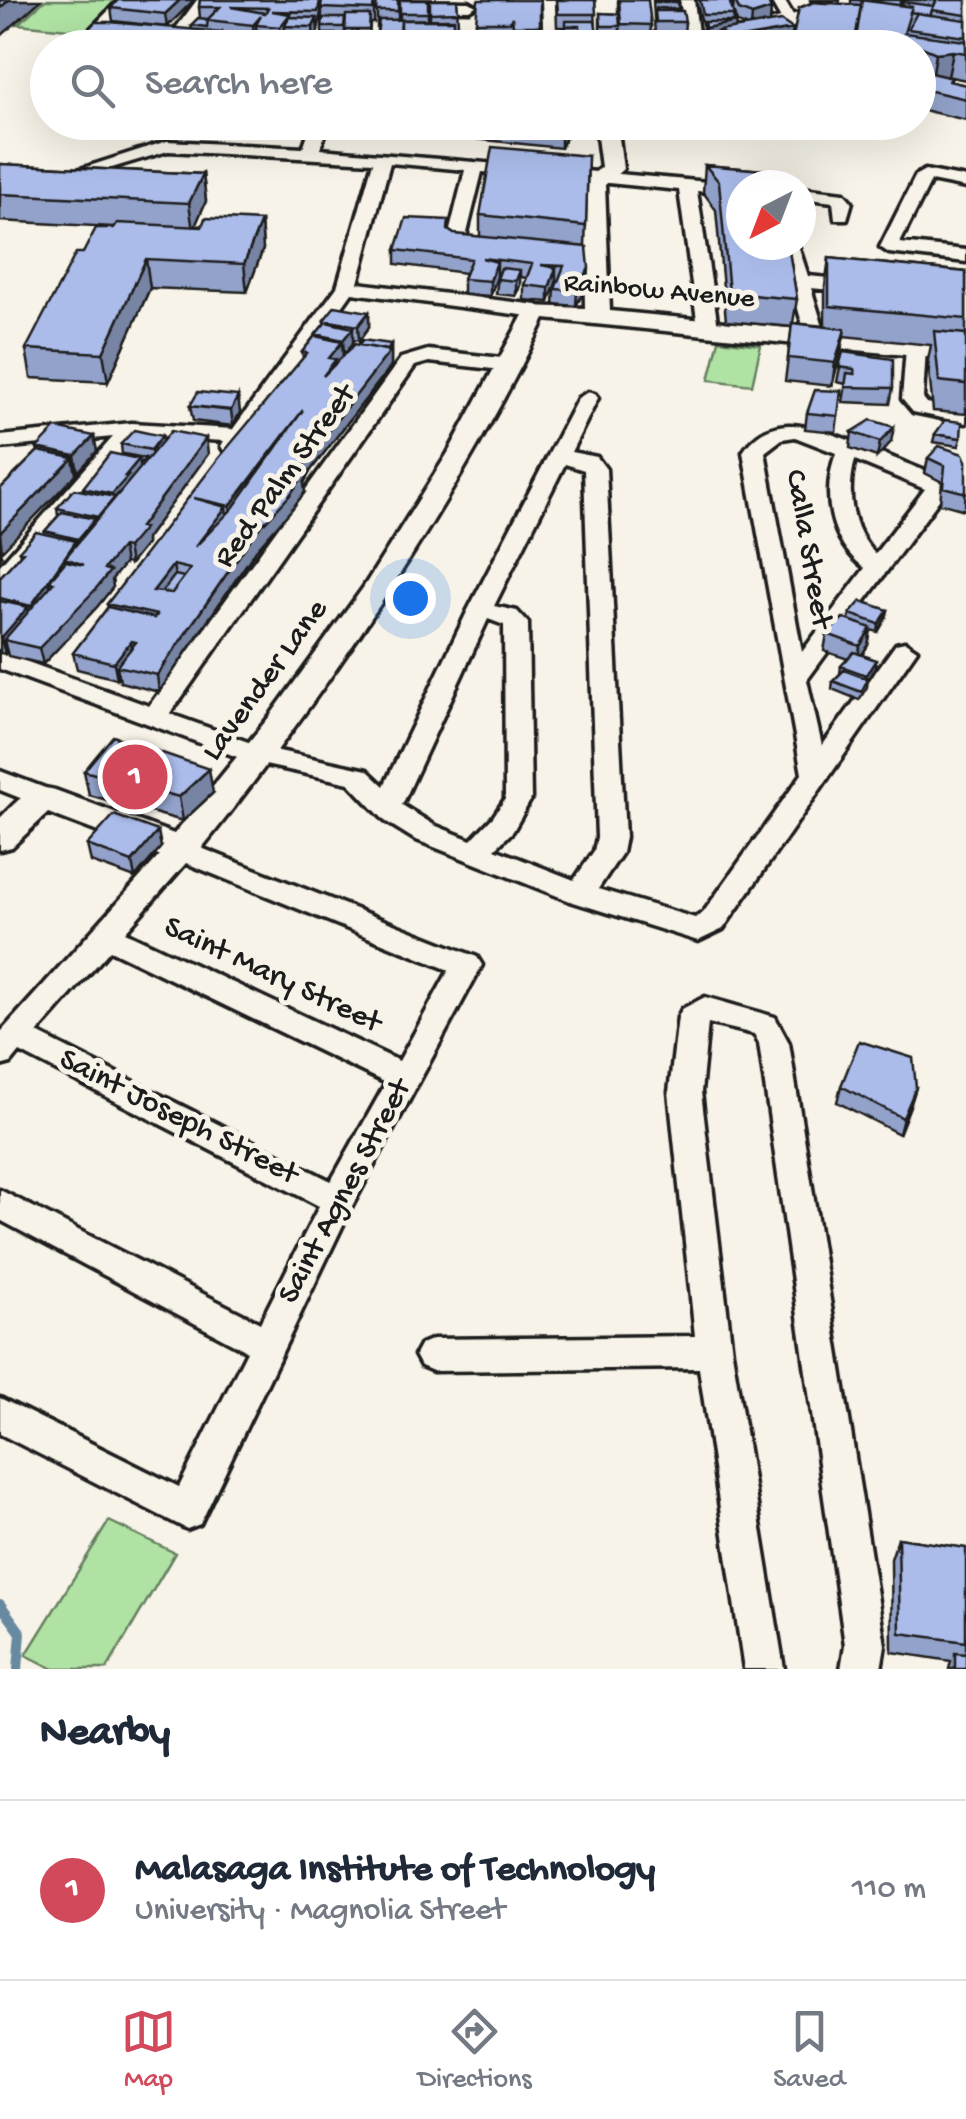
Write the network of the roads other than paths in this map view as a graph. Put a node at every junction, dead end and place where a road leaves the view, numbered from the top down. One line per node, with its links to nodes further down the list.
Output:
1 (127, 0): 10 (street)
2 (551, 0): 15 (street)
3 (687, 0): 16 (street)
4 (777, 0): 9 (street)
5 (208, 3): 13 (street)
6 (334, 5): 8 (street)
7 (850, 9): 9 (street)
8 (471, 21): 14 (street)
9 (790, 23): 17 (street)
10 (100, 27): 11 (street); 12 (street)
11 (120, 29)
12 (97, 30)
13 (183, 30)
14 (501, 30)
15 (552, 30)
16 (692, 30)
17 (763, 30)
18 (195, 140): 21 (street)
19 (314, 140): 22 (street)
20 (608, 140): 26 (street)
21 (192, 146): 22 (street); 24 (street)
22 (310, 153): 23 (street)
23 (383, 158): 25 (street); 38 (street)
24 (111, 161): 27 (street); 29 (street)
25 (475, 166): 26 (street); 34 (street)
26 (598, 177): 30 (street); 41 (street)
27 (138, 178)
28 (966, 183): 35 (street)
29 (44, 184)
30 (688, 188): 31 (street); 42 (street)
31 (726, 189)
32 (816, 195): 33 (street)
33 (841, 215)
34 (508, 251)
35 (966, 256)
36 (794, 260): 37 (street)
37 (800, 281): 39 (street); 43 (street)
38 (347, 288): 40 (street, Rainbow Avenue); 50 (street)
39 (874, 288)
40 (537, 311): 41 (street, Rainbow Avenue); 46 (street, Lavender Lane)
41 (598, 316): 42 (street, Rainbow Avenue)
42 (708, 327): 43 (street, Rainbow Avenue)
43 (816, 337): 44 (street, Rainbow Avenue)
44 (916, 348): 45 (street, Rainbow Avenue); 48 (street)
45 (966, 353)
46 (511, 365): 61 (street, Red Palm Street); 62 (street, Lavender Lane)
47 (588, 398): 53 (street)
48 (966, 417)
49 (132, 429): 50 (street); 51 (street); 56 (street)
50 (240, 436): 54 (street)
51 (0, 442)
52 (848, 450): 55 (street); 55 (street, Calla Street); 60 (street, Calla Street)
53 (559, 456): 57 (street); 70 (street)
54 (218, 466)
55 (879, 568): 60 (street, Calla Street)
56 (0, 579)
57 (480, 610): 66 (street); 69 (street)
58 (905, 650): 63 (street)
59 (0, 660): 61 (street)
60 (794, 679): 63 (street, Calla Street)
61 (156, 715): 62 (street)
62 (260, 756): 66 (street); 68 (street, Lavender Lane)
63 (815, 775): 70 (street)
64 (0, 780): 65 (street)
65 (43, 798): 67 (street); 68 (street)
66 (388, 806): 69 (street)
67 (0, 838)
68 (180, 850): 71 (street, Lavender Lane); 73 (street, Saint Agnes Street)
69 (476, 851): 70 (street)
70 (580, 894)
71 (107, 936): 72 (street, Lavender Lane); 73 (street, Saint Mary Street)
72 (9, 1045): 74 (street, Saint Joseph Street)
73 (407, 1079): 74 (street, Saint Agnes Street)
74 (338, 1200): 76 (street, Saint Agnes Street)
75 (0, 1204): 76 (street)
76 (267, 1344): 79 (street, Saint Agnes Street)
77 (714, 1352): 78 (street); 80 (street); 81 (street)
78 (433, 1355)
79 (0, 1415)
80 (764, 1669)
81 (861, 1669)

